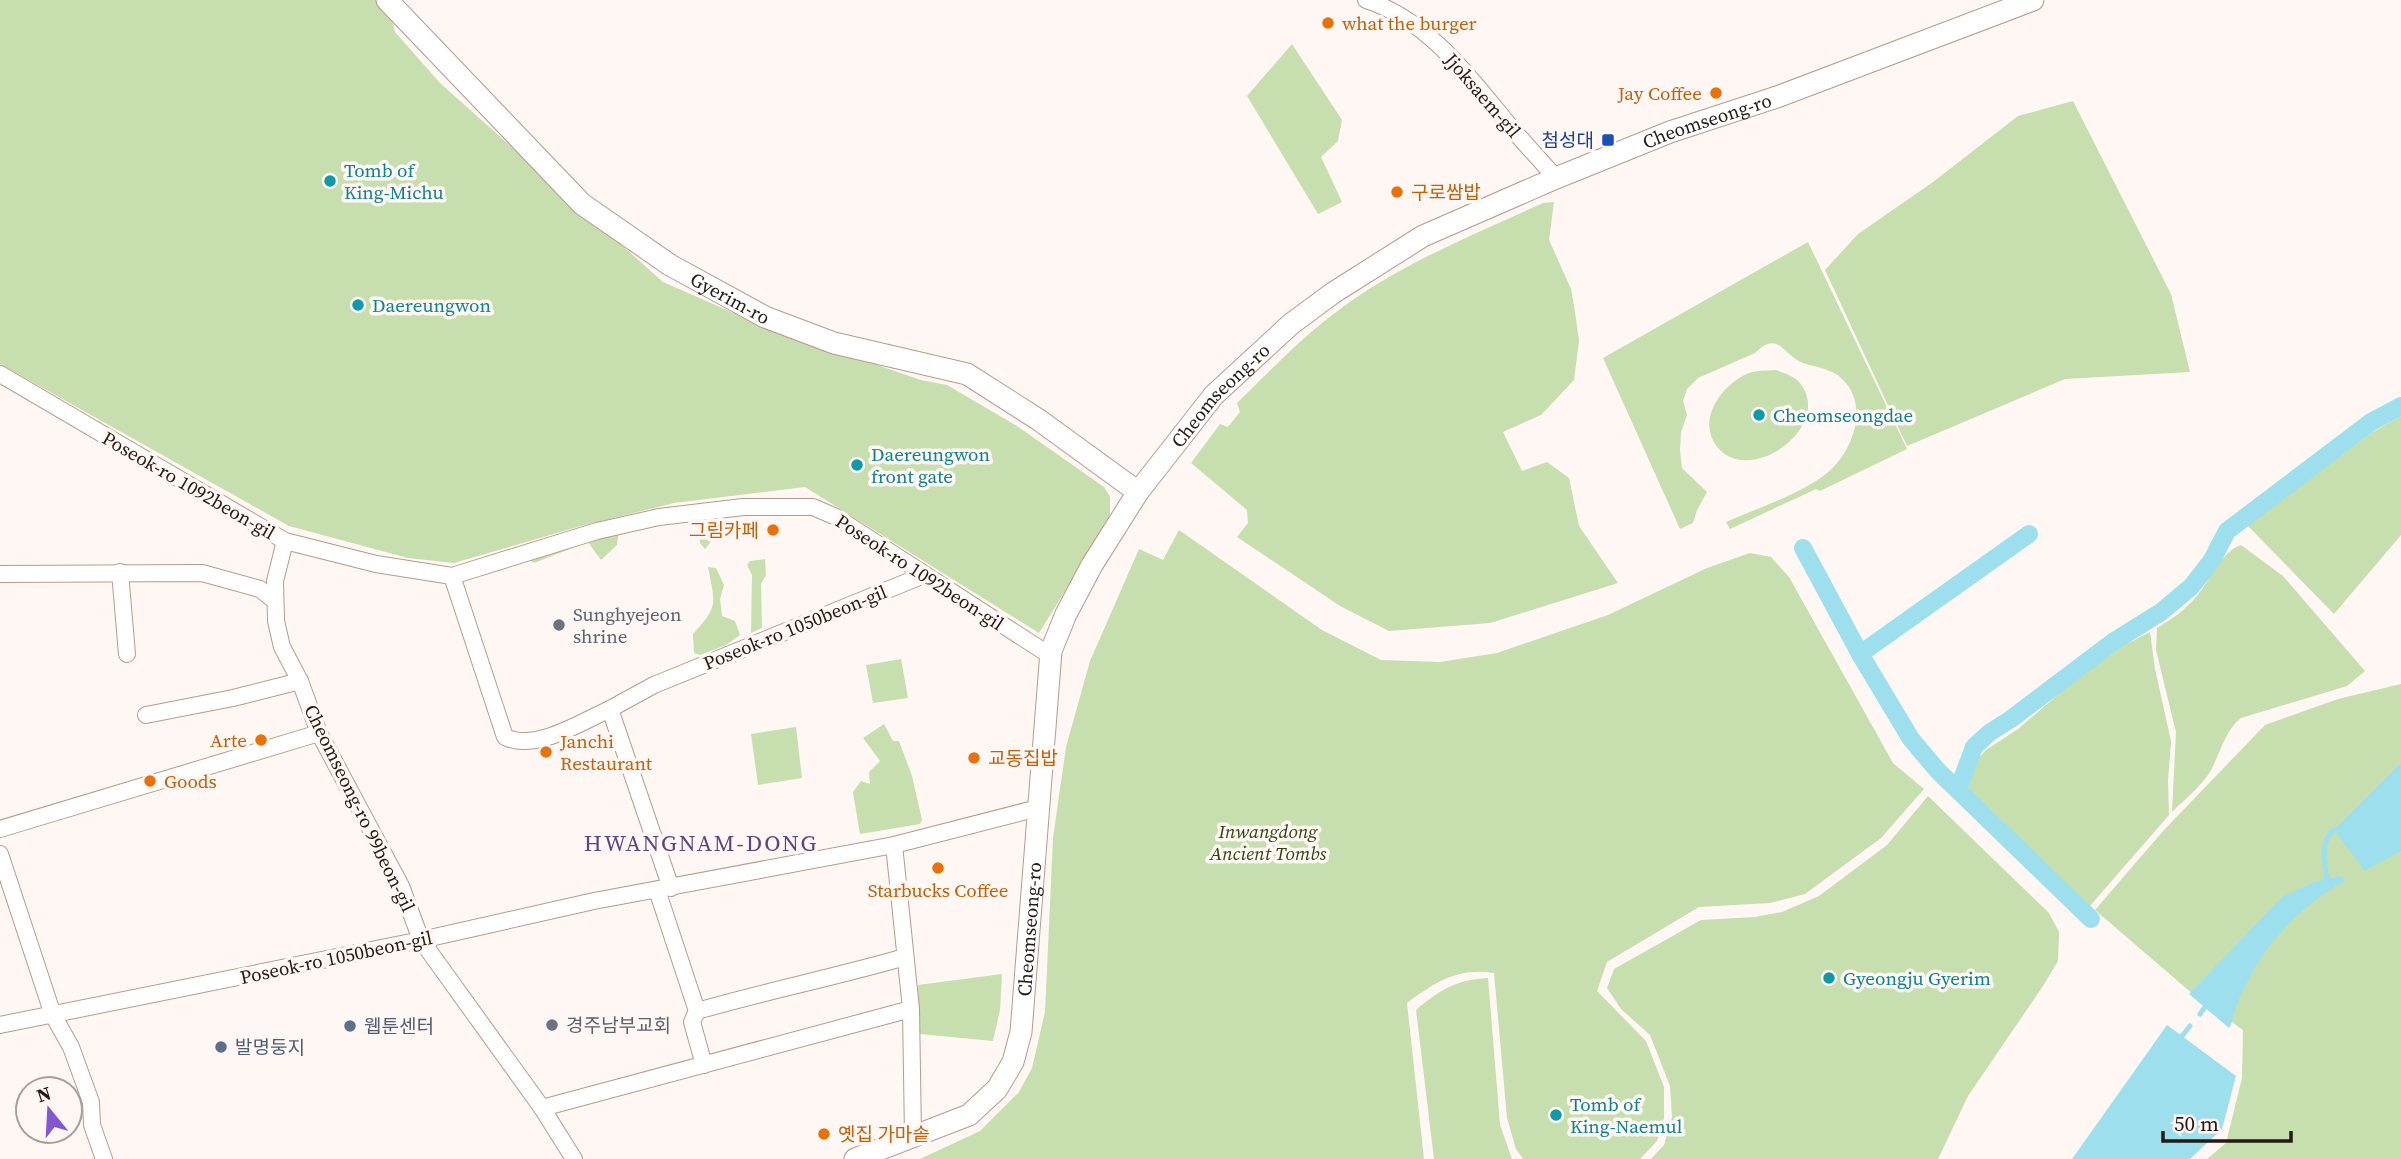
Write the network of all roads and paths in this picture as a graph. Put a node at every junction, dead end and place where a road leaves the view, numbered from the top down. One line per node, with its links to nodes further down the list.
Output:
1 (387, 0): 6 (street, Gyerim-ro)
2 (1366, 0): 4 (street, Jjoksaem-gil)
3 (2033, 0): 4 (street, Cheomseong-ro)
4 (1556, 178): 6 (street, Cheomseong-ro)
5 (0, 374): 7 (street, Poseok-ro 1092beon-gil)
6 (1138, 492): 14 (street, Cheomseong-ro)
7 (285, 541): 11 (street, Poseok-ro 1092beon-gil); 12 (street, Cheomseong-ro 99beon-gil)
8 (120, 572): 9 (street); 12 (street); 13 (street)
9 (0, 574)
10 (924, 575): 11 (street, Poseok-ro 1092beon-gil); 14 (street, Poseok-ro 1092beon-gil); 16 (street, Poseok-ro 1050beon-gil)
11 (452, 576): 16 (street, Poseok-ro 1050beon-gil)
12 (275, 600): 15 (street, Cheomseong-ro 99beon-gil)
13 (127, 654)
14 (1051, 656): 19 (street, Cheomseong-ro)
15 (300, 681): 17 (street); 18 (street, Cheomseong-ro 99beon-gil)
16 (610, 709): 23 (street)
17 (146, 715)
18 (319, 733): 20 (street); 24 (street, Cheomseong-ro 99beon-gil)
19 (1038, 808): 21 (street, Poseok-ro 1050beon-gil); 32 (street, Cheomseong-ro)
20 (0, 829)
21 (894, 845): 23 (street, Poseok-ro 1050beon-gil); 25 (street)
22 (0, 853): 28 (street)
23 (664, 889): 24 (street, Poseok-ro 1050beon-gil); 27 (street)
24 (421, 940): 28 (street, Poseok-ro 1050beon-gil); 31 (street, Cheomseong-ro 99beon-gil)
25 (905, 957): 26 (street); 27 (street)
26 (911, 1009): 30 (street); 32 (street)
27 (696, 1011): 30 (street)
28 (52, 1015): 29 (street, Poseok-ro 1050beon-gil); 34 (street)
29 (0, 1025)
30 (704, 1065): 31 (street)
31 (542, 1108): 35 (street, Cheomseong-ro 99beon-gil)
32 (913, 1136): 33 (street, Cheomseong-ro)
33 (887, 1152): 36 (street, Cheomseong-ro)
34 (104, 1159)
35 (575, 1159)
36 (855, 1159)

